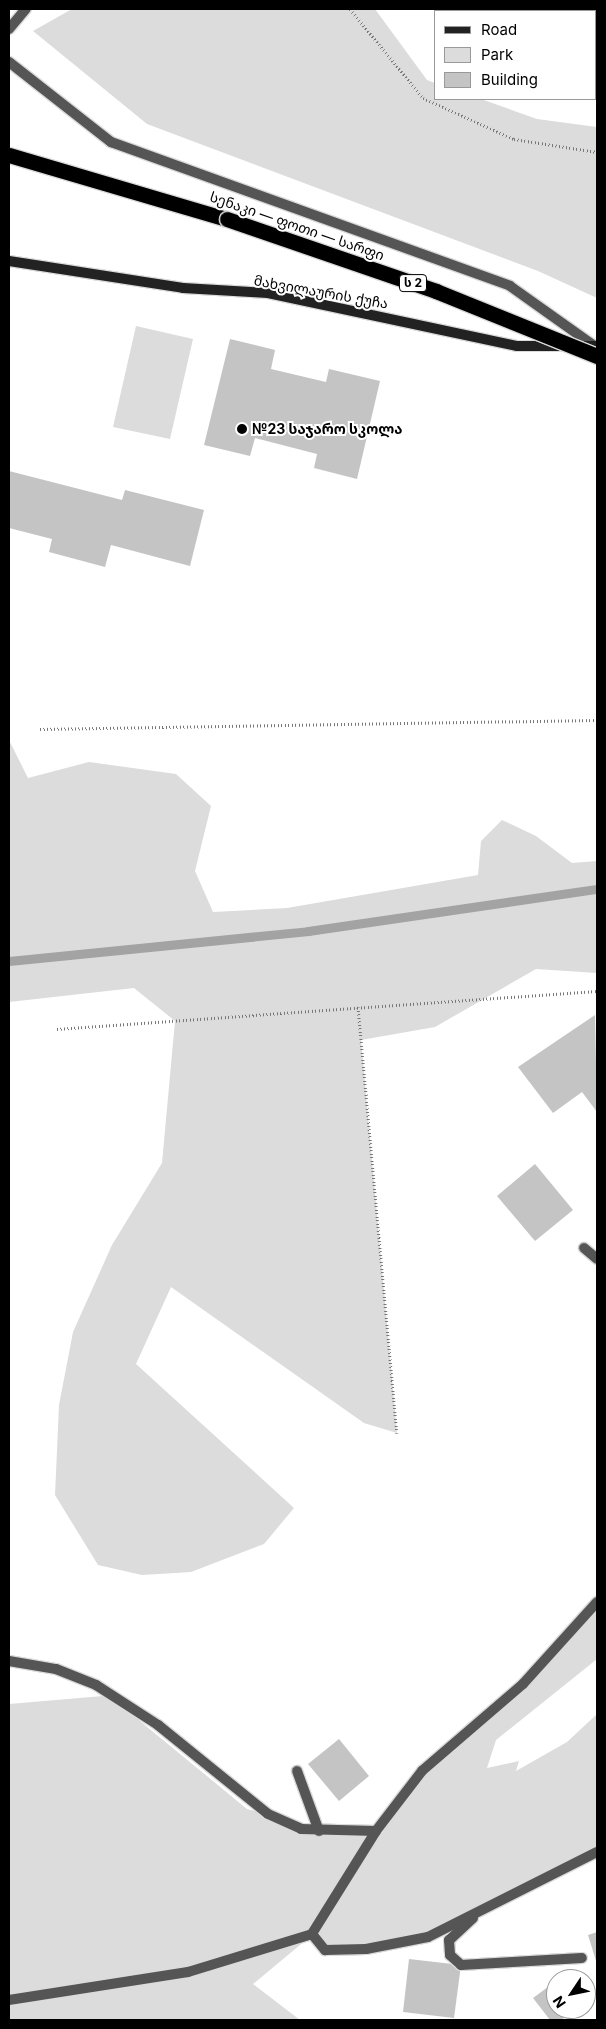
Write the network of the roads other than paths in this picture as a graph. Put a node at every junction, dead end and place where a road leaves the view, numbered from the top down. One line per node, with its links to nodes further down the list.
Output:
1 (26, 9): 2 (street)
2 (9, 29)
3 (9, 62): 6 (street)
4 (9, 155): 6 (highway, სენაკი — ფოთი — სარფი / ს 2, bridge)
5 (9, 262): 6 (street, მახვილაურის ქუჩა)
6 (596, 349)
7 (584, 1248): 8 (street)
8 (597, 1259)
9 (597, 1602): 13 (street)
10 (9, 1661): 12 (street)
11 (297, 1771): 12 (street)
12 (319, 1831): 13 (street)
13 (376, 1831): 16 (street)
14 (597, 1852): 15 (street)
15 (475, 1916): 16 (street); 17 (street)
16 (312, 1934): 18 (street)
17 (582, 1958)
18 (9, 2000)

